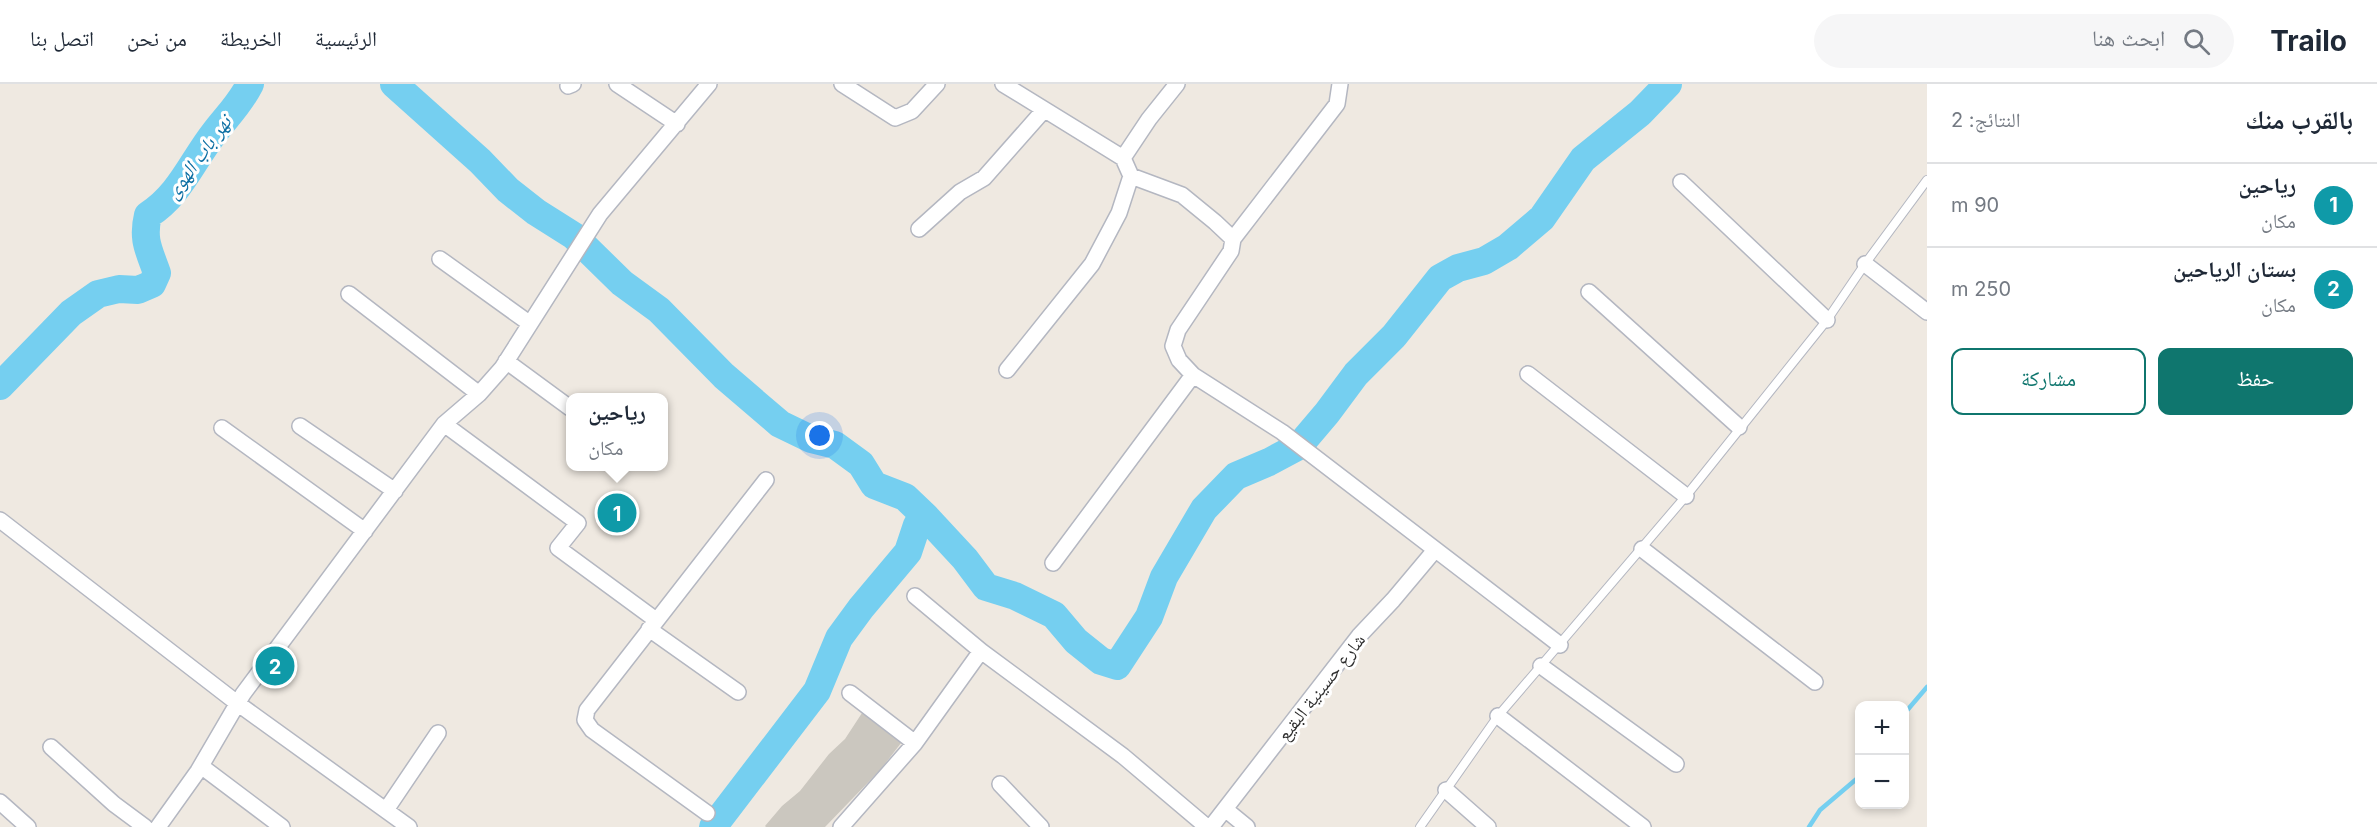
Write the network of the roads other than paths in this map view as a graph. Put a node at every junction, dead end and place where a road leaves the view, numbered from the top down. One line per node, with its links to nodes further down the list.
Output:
1 (617, 84): 9 (street)
2 (709, 84): 9 (street)
3 (842, 84): 4 (street)
4 (937, 84)
5 (1004, 84): 8 (street)
6 (1177, 84): 10 (street)
7 (1340, 84): 15 (street)
8 (1044, 110): 10 (street); 14 (street)
9 (677, 124): 22 (street)
10 (1123, 158): 11 (street)
11 (1131, 176): 15 (street); 24 (street)
12 (1927, 180): 17 (lane)
13 (1681, 182): 21 (street)
14 (919, 229)
15 (1233, 239): 26 (street)
16 (440, 259): 22 (street)
17 (1865, 264): 20 (street); 21 (lane)
18 (1589, 292): 31 (street)
19 (349, 294): 27 (street)
20 (1927, 312)
21 (1827, 320): 31 (lane)
22 (529, 323): 23 (street)
23 (506, 361): 27 (street); 28 (street)
24 (1007, 370)
25 (1528, 374): 35 (street)
26 (1193, 375): 39 (street); 40 (street)
27 (479, 394): 29 (street)
28 (566, 405)
29 (444, 424): 34 (street); 42 (street)
30 (300, 426): 34 (street)
31 (1739, 427): 35 (lane)
32 (222, 428): 37 (street)
33 (766, 480): 42 (street)
34 (395, 491): 37 (street)
35 (1686, 496): 38 (lane)
36 (0, 520): 49 (street)
37 (365, 531): 49 (street)
38 (1642, 549): 43 (lane); 46 (street)
39 (1435, 550): 43 (street); 59 (street, شارع حسينية البقيع)
40 (1053, 563)
41 (915, 596): 44 (street)
42 (653, 625): 47 (street); 61 (street)
43 (1560, 645): 45 (lane)
44 (981, 651): 52 (street); 69 (street)
45 (1541, 666): 50 (lane); 54 (street)
46 (1815, 682)
47 (738, 692)
48 (850, 693): 52 (street)
49 (237, 703): 55 (street); 60 (street)
50 (1498, 716): 57 (lane); 73 (street)
51 (438, 733): 60 (street)
52 (915, 743): 67 (street)
53 (51, 747): 63 (street)
54 (1676, 764)
55 (201, 766): 64 (street); 65 (street)
56 (1000, 784): 68 (street)
57 (1446, 790): 71 (lane); 72 (street)
58 (0, 802): 62 (street)
59 (1225, 809): 69 (street, شارع حسينية البقيع); 70 (street)
60 (386, 810): 66 (street)
61 (706, 813)
62 (28, 827)
63 (145, 827)
64 (158, 827)
65 (282, 827)
66 (409, 827)
67 (840, 827)
68 (1041, 827)
69 (1209, 827)
70 (1247, 827)
71 (1420, 827)
72 (1488, 827)
73 (1643, 827)

